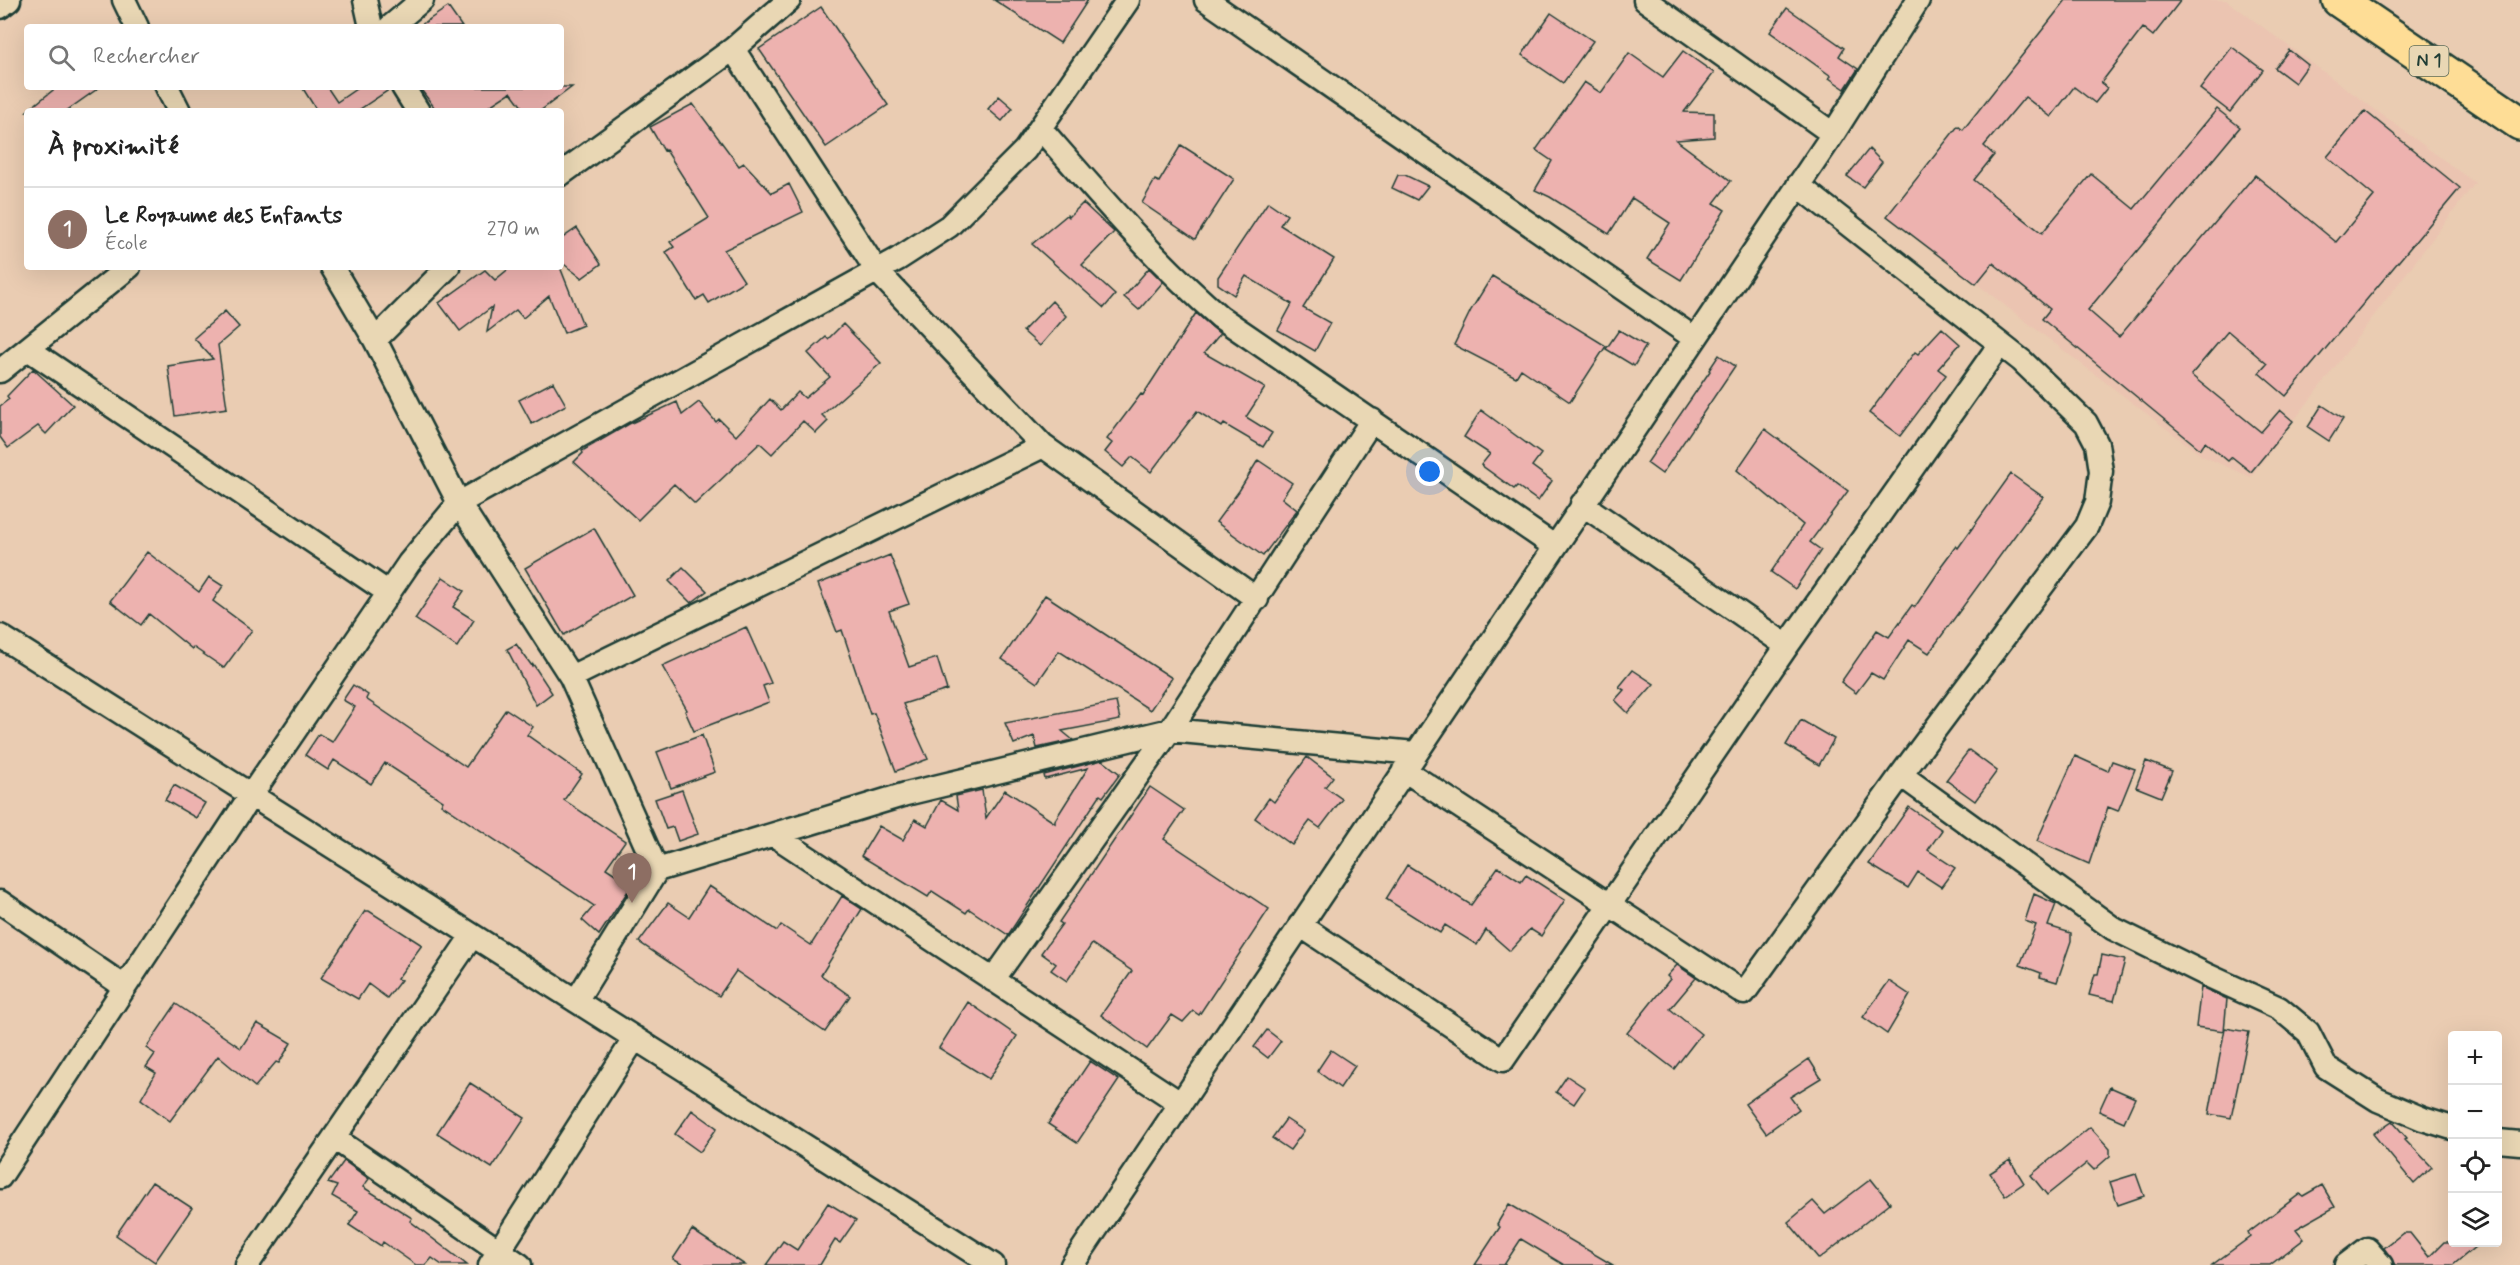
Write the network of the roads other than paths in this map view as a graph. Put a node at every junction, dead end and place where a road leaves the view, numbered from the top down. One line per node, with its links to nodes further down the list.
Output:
1 (9, 0): 11 (street)
2 (124, 0): 12 (street)
3 (365, 0): 13 (street)
4 (422, 0): 14 (street)
5 (789, 0): 15 (street)
6 (1128, 0): 21 (street)
7 (1206, 0): 29 (street)
8 (1645, 0): 22 (street)
9 (1918, 0): 22 (street)
10 (2339, 0): 20 (highway, N 1)
11 (0, 7)
12 (136, 24)
13 (370, 24)
14 (394, 24)
15 (733, 49): 23 (street); 28 (street)
16 (168, 90): 18 (street)
17 (405, 90): 19 (street)
18 (178, 108)
19 (416, 108)
20 (2520, 123)
21 (1041, 129): 28 (street); 34 (street)
22 (1833, 134): 24 (street)
23 (564, 172)
24 (1798, 185): 29 (street); 31 (street)
25 (125, 270): 32 (street)
26 (334, 270): 30 (street)
27 (445, 270): 30 (street)
28 (877, 271): 35 (street); 36 (street)
29 (1694, 338): 37 (street)
30 (375, 340): 36 (street)
31 (2000, 344): 42 (street); 46 (street)
32 (28, 349): 33 (street); 39 (street)
33 (0, 371)
34 (1372, 420): 38 (street); 40 (street)
35 (1043, 446): 40 (street); 43 (street)
36 (459, 503): 39 (street); 43 (street)
37 (1582, 504): 38 (street); 42 (street)
38 (1554, 546): 45 (street)
39 (389, 593): 47 (street)
40 (1257, 599): 44 (street)
41 (0, 636): 47 (street)
42 (1787, 646): 51 (street)
43 (571, 677): 49 (street)
44 (1170, 730): 45 (street); 48 (street); 54 (street)
45 (1410, 761): 51 (street); 52 (street)
46 (1901, 775): 51 (street); 59 (street)
47 (251, 795): 53 (street); 55 (street)
48 (774, 835): 49 (street); 54 (street)
49 (657, 870): 56 (street)
50 (0, 902): 55 (street)
51 (1610, 905): 52 (street)
52 (1300, 925): 58 (street)
53 (472, 936): 56 (street); 60 (street)
54 (993, 980): 58 (street)
55 (125, 987): 63 (street)
56 (576, 1001): 57 (street)
57 (635, 1038): 64 (street); 67 (street)
58 (1180, 1103): 68 (street)
59 (2448, 1127)
60 (334, 1138): 64 (street); 65 (street)
61 (2502, 1141): 62 (street)
62 (2520, 1143)
63 (0, 1177)
64 (495, 1258): 66 (street)
65 (248, 1265)
66 (520, 1265)
67 (993, 1265)
68 (1072, 1265)
69 (2346, 1265): 70 (street)
70 (2381, 1265)

